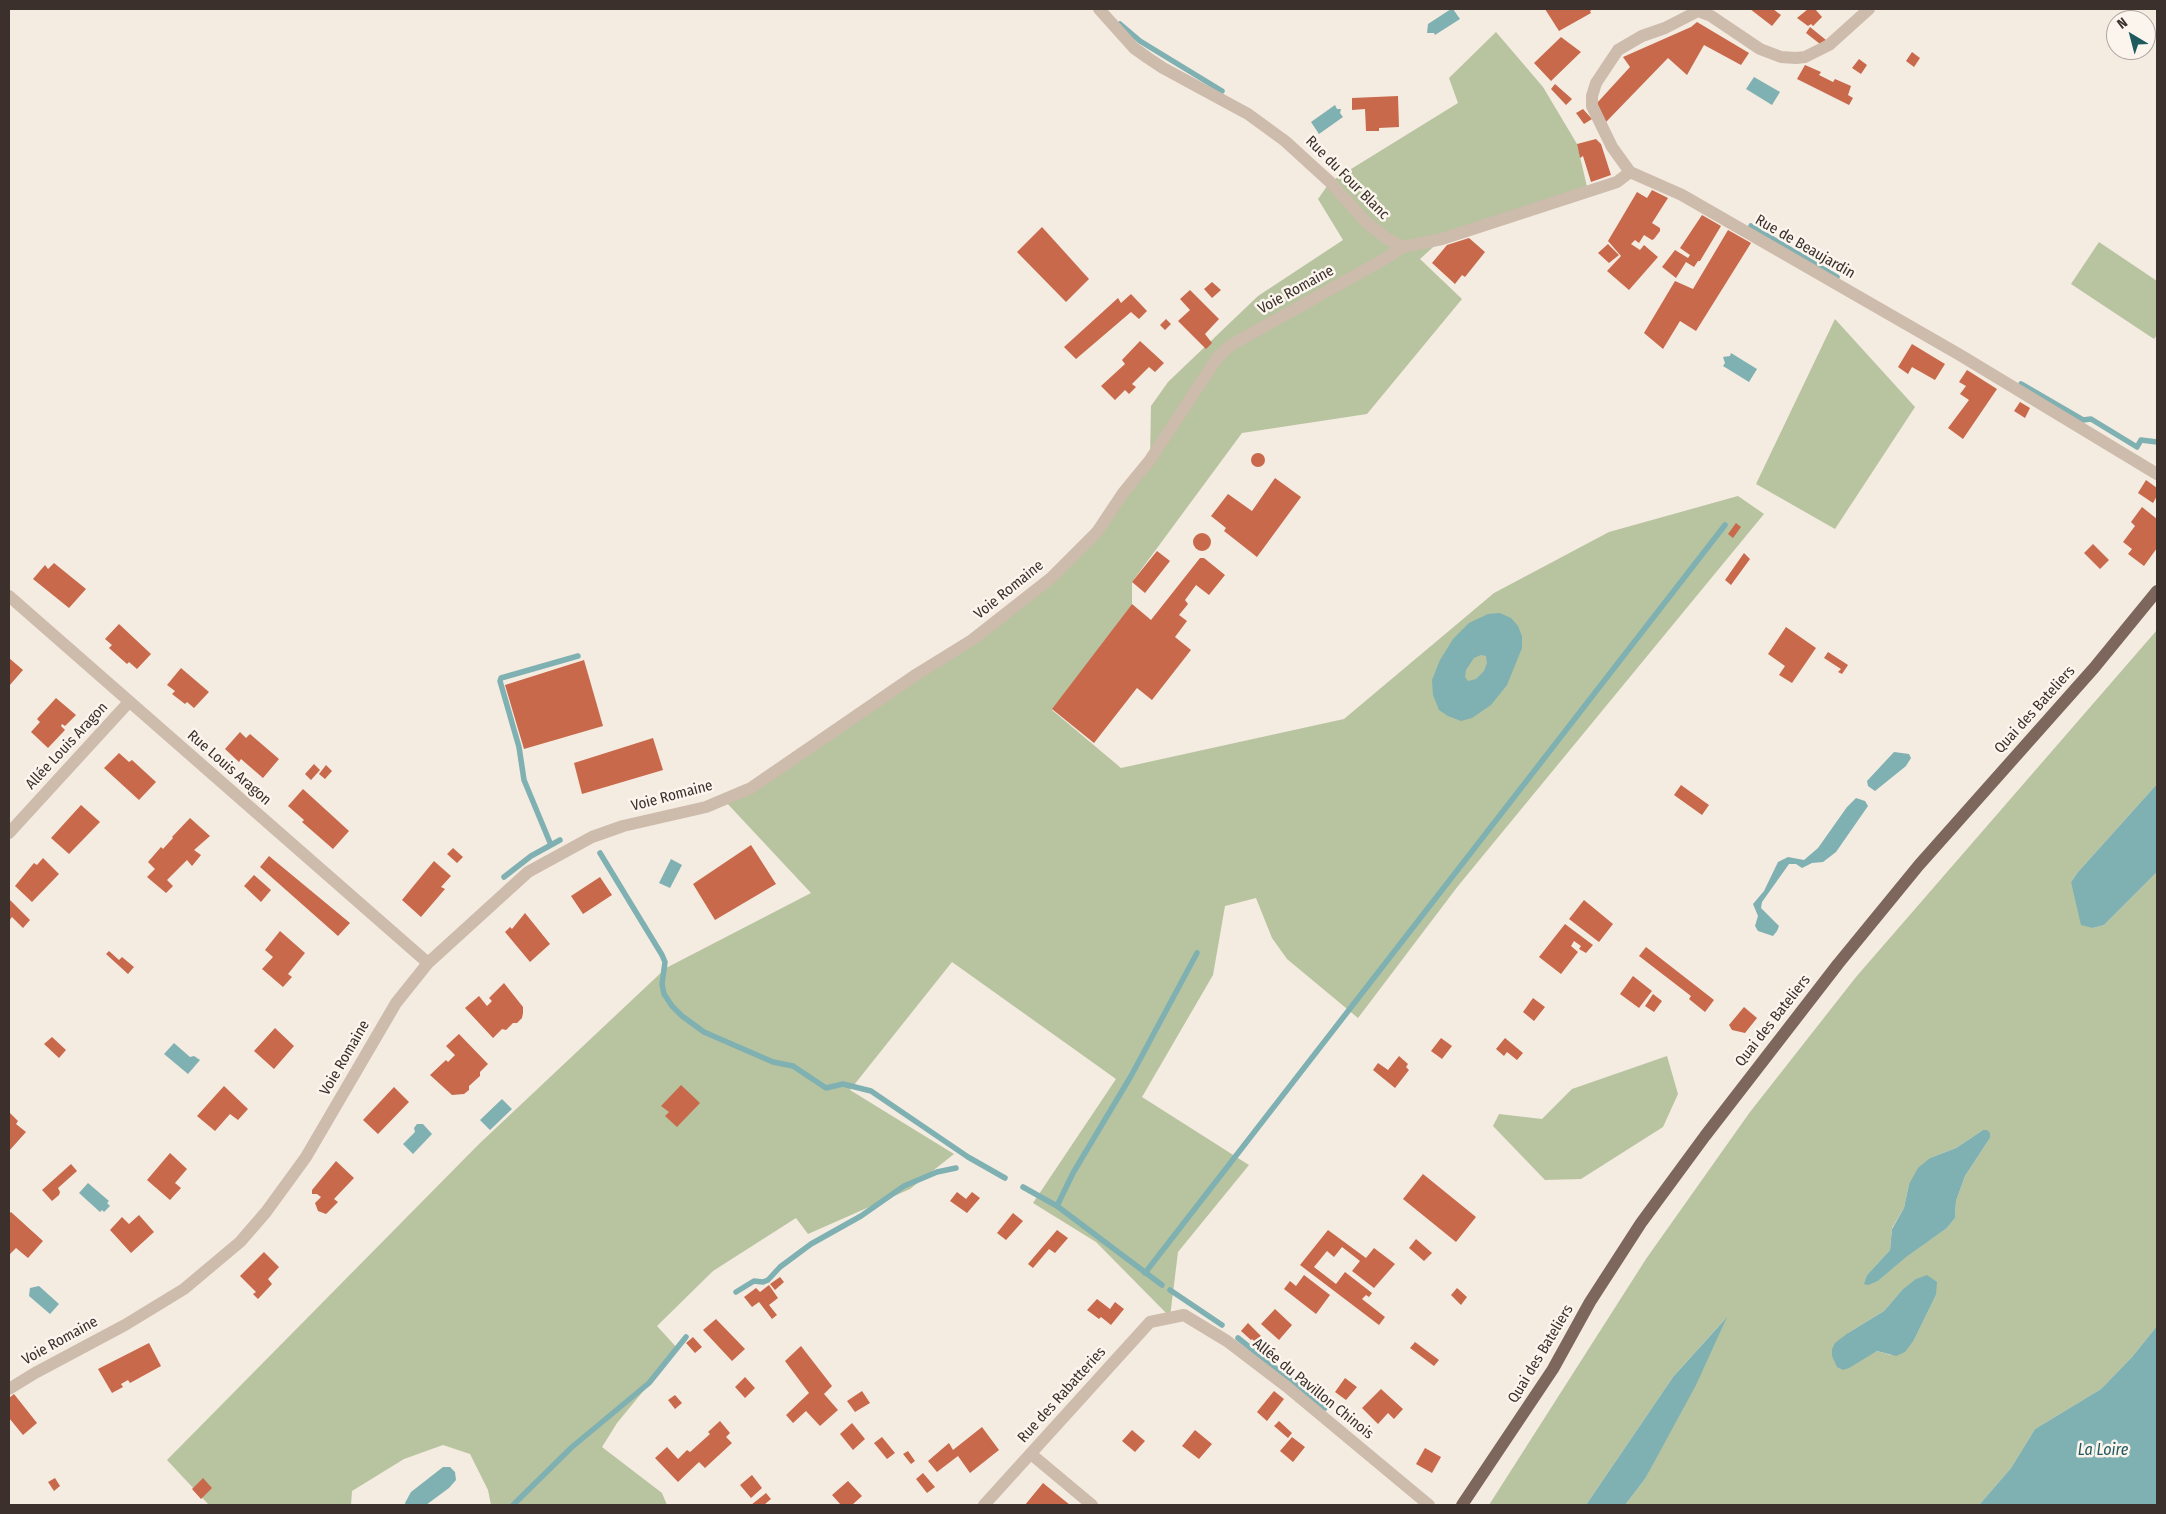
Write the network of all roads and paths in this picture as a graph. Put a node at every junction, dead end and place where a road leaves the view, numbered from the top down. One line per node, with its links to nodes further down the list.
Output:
1 (1099, 9): 5 (street, Rue du Four Blanc)
2 (1869, 9): 3 (street)
3 (1699, 10): 4 (street, Rue de Beaujardin)
4 (1630, 172): 5 (street); 6 (street, Rue de Beaujardin)
5 (1402, 248): 11 (street, Voie Romaine)
6 (2157, 474)
7 (2157, 592): 18 (main road, Quai des Bateliers)
8 (9, 596): 9 (street, Rue Louis Aragon)
9 (129, 702): 10 (street, Allée Louis Aragon); 11 (street, Rue Louis Aragon)
10 (9, 833)
11 (428, 963): 13 (street, Voie Romaine)
12 (1170, 1317): 14 (street, Rue des Rabatteries); 17 (street, Allée du Pavillon Chinois)
13 (9, 1389)
14 (1031, 1454): 15 (street, Rue des Rabatteries); 16 (street)
15 (984, 1505)
16 (1092, 1505)
17 (1429, 1505)
18 (1462, 1505)

